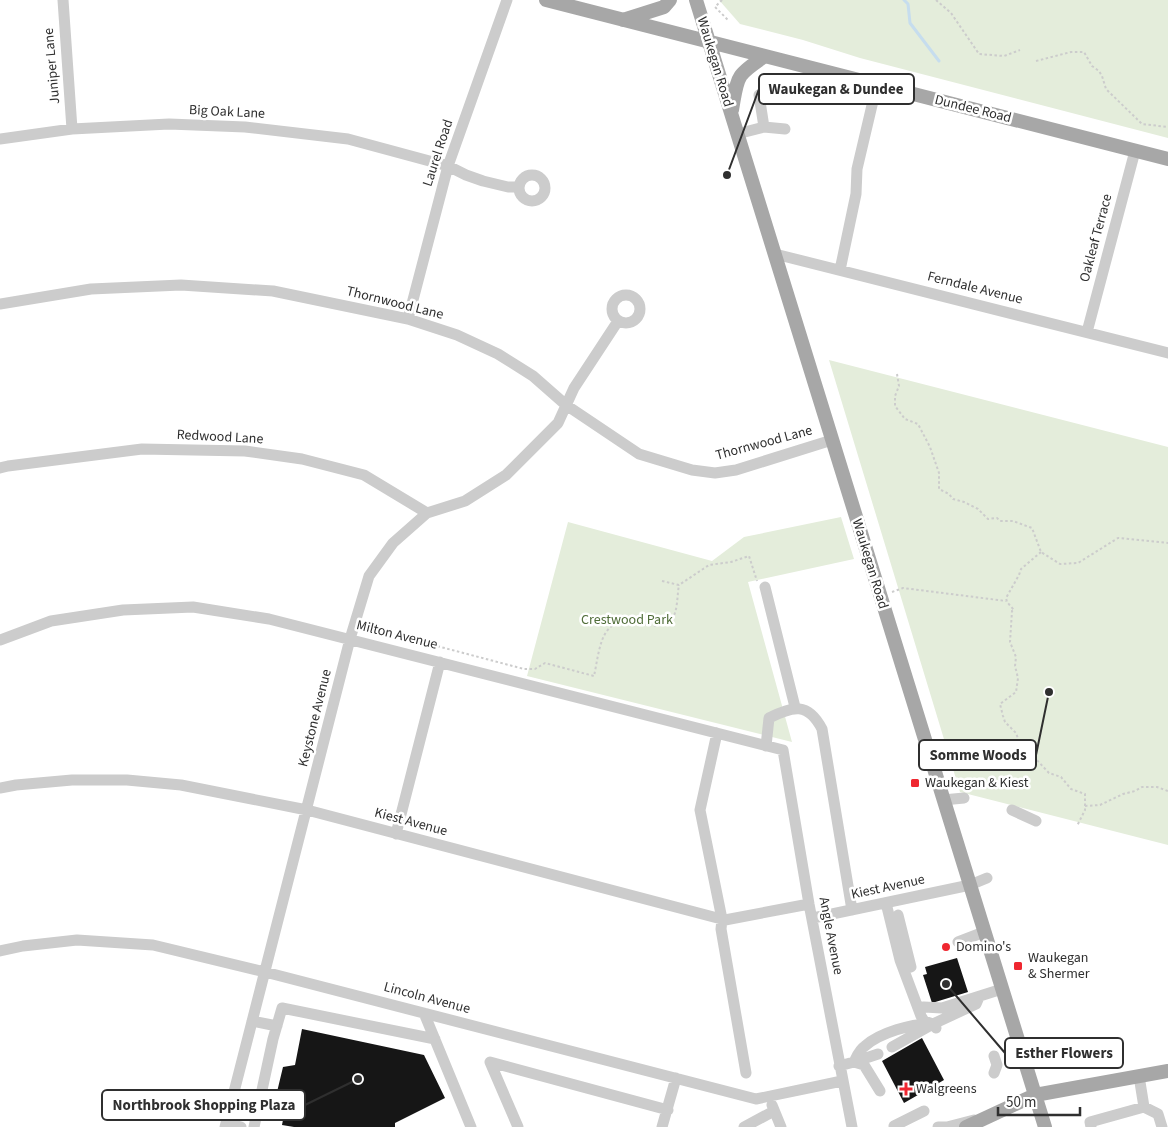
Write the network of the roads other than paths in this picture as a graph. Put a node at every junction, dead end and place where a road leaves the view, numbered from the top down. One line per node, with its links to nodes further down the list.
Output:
1 (63, 0): 13 (street, Juniper Lane)
2 (507, 0): 19 (street, Laurel Road)
3 (546, 0): 6 (main road, Dundee Road)
4 (670, 0): 6 (main road)
5 (696, 0): 7 (main road, Waukegan Road)
6 (623, 20): 7 (main road, Dundee Road)
7 (708, 41): 8 (main road, Dundee Road); 11 (main road, Waukegan Road)
8 (765, 56): 9 (main road, Dundee Road); 11 (main road)
9 (811, 68): 10 (main road, Dundee Road); 12 (street)
10 (877, 84): 17 (main road, Dundee Road); 22 (street)
11 (731, 113): 15 (main road, Waukegan Road)
12 (764, 127): 14 (street); 15 (street)
13 (72, 129): 16 (street, Big Oak Lane); 19 (street, Big Oak Lane)
14 (785, 129)
15 (737, 134): 21 (main road, Waukegan Road)
16 (0, 139)
17 (1134, 151): 18 (main road, Dundee Road); 26 (street, Oakleaf Terrace)
18 (1168, 159)
19 (448, 166): 20 (street, Big Oak Lane); 24 (street, Laurel Road)
20 (519, 187)
21 (774, 254): 22 (street, Ferndale Avenue); 29 (main road, Waukegan Road)
22 (840, 270): 26 (street, Ferndale Avenue)
23 (0, 304): 24 (street, Thornwood Lane)
24 (408, 318): 28 (street, Thornwood Lane)
25 (618, 321): 28 (street, Keystone Avenue)
26 (1087, 332): 27 (street, Ferndale Avenue)
27 (1168, 353)
28 (566, 405): 29 (street, Thornwood Lane); 31 (street, Keystone Avenue)
29 (832, 440): 42 (main road, Waukegan Road)
30 (0, 468): 31 (street, Redwood Lane)
31 (426, 513): 33 (street, Keystone Avenue)
32 (766, 586): 36 (street)
33 (350, 639): 34 (street, Milton Avenue); 35 (street, Milton Avenue); 43 (street, Keystone Avenue)
34 (0, 640)
35 (440, 662): 37 (street, Milton Avenue); 46 (street)
36 (795, 707): 38 (street); 51 (street)
37 (717, 733): 38 (street, Milton Avenue); 54 (street)
38 (766, 746): 39 (street, Milton Avenue)
39 (783, 750): 50 (street, Angle Avenue)
40 (0, 788): 43 (street, Kiest Avenue)
41 (964, 798): 42 (street)
42 (943, 800): 48 (main road, Waukegan Road)
43 (307, 810): 46 (street, Kiest Avenue); 59 (street, Keystone Avenue)
44 (1012, 810): 45 (street)
45 (1036, 821)
46 (396, 834): 54 (street, Kiest Avenue)
47 (987, 878): 48 (street, Kiest Avenue)
48 (970, 885): 49 (street, Kiest Avenue); 55 (main road, Waukegan Road)
49 (886, 902): 51 (street, Kiest Avenue); 62 (street)
50 (809, 904): 53 (street, Angle Avenue); 54 (street, Kiest Avenue)
51 (852, 910): 53 (street, Kiest Avenue)
52 (898, 915): 58 (street)
53 (813, 918): 68 (street, Angle Avenue)
54 (722, 919): 70 (street)
55 (984, 932): 56 (street); 60 (main road, Waukegan Road)
56 (958, 942)
57 (0, 951): 59 (street, Lincoln Avenue)
58 (911, 967)
59 (265, 972): 61 (street, Lincoln Avenue); 63 (street, Keystone Avenue)
60 (1002, 989): 62 (street); 74 (main road, Waukegan Road)
61 (424, 1013): 65 (street); 72 (street, Lincoln Avenue)
62 (926, 1018): 66 (street); 68 (street)
63 (252, 1021): 64 (street); 82 (street, Keystone Avenue)
64 (276, 1026): 65 (street); 84 (street)
65 (435, 1039): 85 (street)
66 (892, 1047)
67 (878, 1054): 68 (street, Lincoln Avenue)
68 (845, 1071): 73 (street); 75 (street, Lincoln Avenue); 90 (street, Angle Avenue)
69 (1168, 1071): 71 (main road)
70 (746, 1073)
71 (1139, 1076): 74 (main road); 76 (street)
72 (676, 1078): 75 (street, Lincoln Avenue); 78 (street)
73 (880, 1091)
74 (1035, 1094): 81 (main road); 92 (main road, Waukegan Road)
75 (768, 1096): 79 (street)
76 (1144, 1107): 93 (street); 94 (street)
77 (923, 1108): 80 (street)
78 (668, 1110): 86 (street); 87 (street)
79 (774, 1111): 88 (street); 89 (street)
80 (895, 1123)
81 (976, 1123): 91 (street)
82 (226, 1125): 83 (street)
83 (241, 1127)
84 (254, 1127)
85 (471, 1127)
86 (518, 1127)
87 (662, 1127)
88 (744, 1127)
89 (781, 1127)
90 (852, 1127)
91 (938, 1127)
92 (1045, 1127)
93 (1091, 1127)
94 (1162, 1127)

